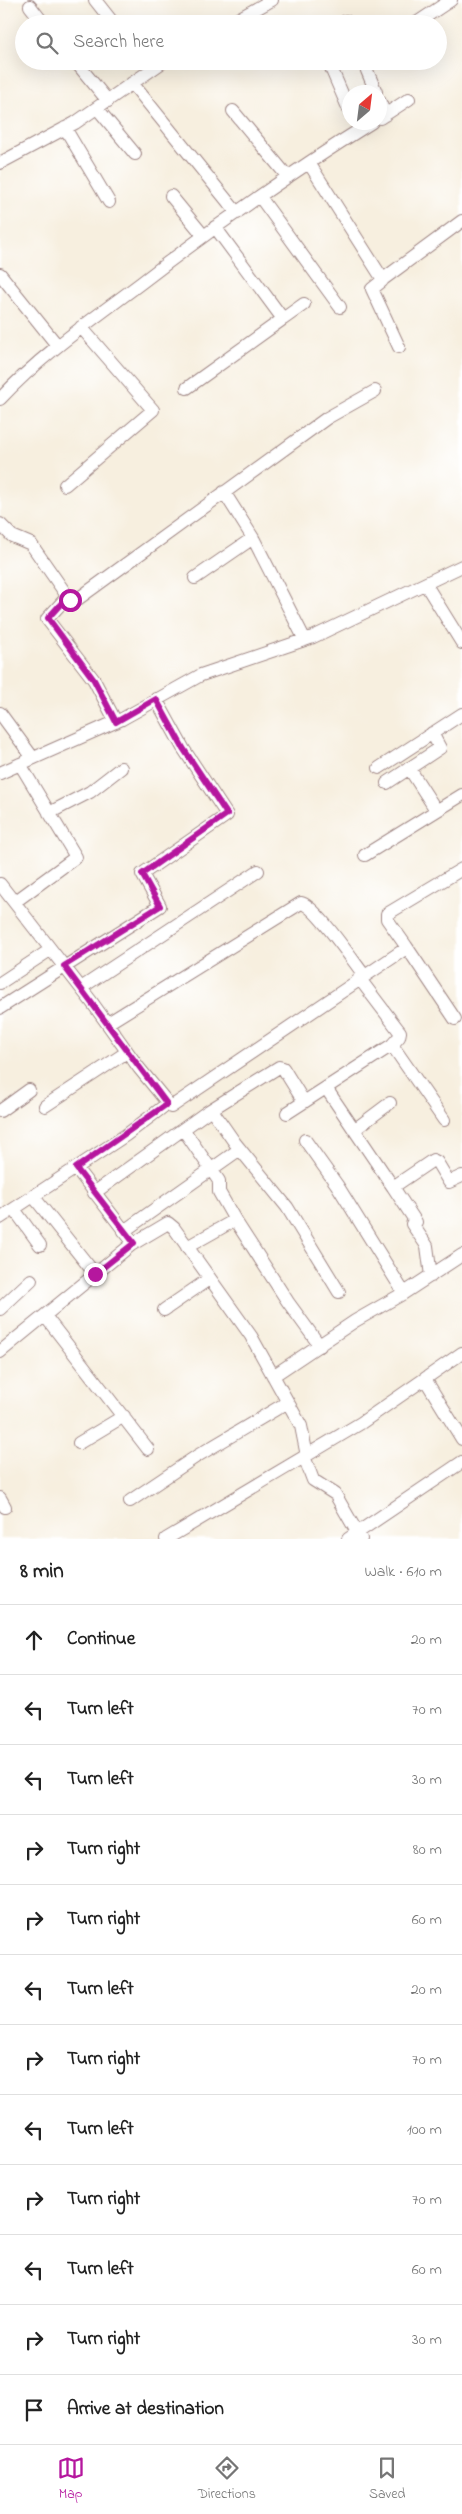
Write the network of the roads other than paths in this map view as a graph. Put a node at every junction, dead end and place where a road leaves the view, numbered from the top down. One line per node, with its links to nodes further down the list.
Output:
1 (95, 0): 6 (street)
2 (272, 0): 7 (street)
3 (451, 0): 8 (street)
4 (30, 6): 5 (street)
5 (37, 15)
6 (107, 15)
7 (244, 15)
8 (428, 15)
9 (81, 70): 17 (street)
10 (143, 70): 13 (street)
11 (332, 70): 15 (street)
12 (367, 70): 14 (street)
13 (132, 83): 17 (street); 29 (street)
14 (373, 85)
15 (342, 93)
16 (409, 99): 19 (street)
17 (102, 105): 20 (street); 22 (street)
18 (233, 111): 25 (street)
19 (387, 113)
20 (65, 128): 23 (street); 28 (street)
21 (352, 130): 24 (street)
22 (136, 154)
23 (0, 163)
24 (309, 163): 25 (street); 34 (street)
25 (288, 177): 27 (street)
26 (171, 196): 32 (street)
27 (260, 197): 29 (street); 36 (street)
28 (109, 202)
29 (237, 213): 31 (street)
30 (462, 221): 34 (street)
31 (215, 227): 32 (street); 37 (street)
32 (203, 236): 38 (street)
33 (0, 274): 39 (street)
34 (382, 280): 40 (street)
35 (304, 304): 37 (street)
36 (340, 307)
37 (283, 319): 41 (street)
38 (81, 327): 39 (street); 44 (street)
39 (57, 344): 43 (street)
40 (400, 347)
41 (187, 388)
42 (375, 391): 45 (street)
43 (0, 399)
44 (65, 485)
45 (224, 492): 47 (street); 51 (street)
46 (0, 524): 51 (street)
47 (253, 538): 49 (street); 52 (street)
48 (462, 566): 50 (street)
49 (195, 578)
50 (426, 585): 52 (street); 53 (street)
51 (68, 596): 57 (street)
52 (305, 640): 54 (street)
53 (462, 643)
54 (156, 699): 57 (street); 76 (street)
55 (0, 713): 59 (street)
56 (462, 714): 58 (street)
57 (116, 722): 59 (street)
58 (432, 733): 62 (street); 63 (street)
59 (33, 758): 60 (street)
60 (20, 764): 64 (street); 68 (street)
61 (121, 768): 68 (street)
62 (379, 768)
63 (410, 768): 65 (street); 67 (street)
64 (0, 773)
65 (387, 783)
66 (462, 795): 67 (street)
67 (436, 810): 69 (street)
68 (48, 813): 73 (street)
69 (365, 855)
70 (462, 869): 74 (street)
71 (258, 871): 79 (street)
72 (0, 884): 73 (street)
73 (16, 901): 75 (street)
74 (406, 946): 77 (street); 81 (street)
75 (50, 950): 76 (street); 78 (street)
76 (64, 966): 79 (street); 80 (street)
77 (362, 976): 82 (street); 83 (street); 89 (street)
78 (0, 982)
79 (81, 988): 82 (street)
80 (0, 1008)
81 (455, 1019)
82 (108, 1023): 84 (street)
83 (392, 1044): 85 (street); 94 (street)
84 (127, 1052): 89 (street); 90 (street)
85 (326, 1088): 87 (street); 96 (street)
86 (29, 1090): 92 (street)
87 (304, 1102): 91 (street); 93 (street)
88 (390, 1103): 96 (street)
89 (167, 1104): 99 (street)
90 (45, 1106)
91 (212, 1110): 95 (street); 98 (street)
92 (0, 1111)
93 (287, 1112)
94 (444, 1120)
95 (183, 1129): 100 (street); 103 (street)
96 (354, 1130): 102 (street)
97 (305, 1140): 118 (street)
98 (240, 1148): 100 (street); 117 (street)
99 (76, 1168): 103 (street); 104 (street)
100 (210, 1168): 107 (street); 108 (street)
101 (462, 1176): 102 (street)
102 (393, 1187): 114 (street)
103 (94, 1193): 108 (street)
104 (33, 1196): 105 (street); 113 (street)
105 (14, 1209): 106 (street); 110 (street)
106 (0, 1218)
107 (235, 1220): 111 (street); 122 (street)
108 (124, 1231): 109 (street)
109 (134, 1243): 111 (street); 113 (street)
110 (40, 1245)
111 (187, 1247): 115 (street)
112 (462, 1255): 114 (street)
113 (95, 1274): 121 (street)
114 (430, 1276): 118 (street)
115 (209, 1279): 120 (street); 125 (street)
116 (32, 1280): 119 (street)
117 (339, 1292)
118 (404, 1293): 122 (street)
119 (0, 1309)
120 (164, 1310)
121 (44, 1316): 123 (street); 128 (street)
122 (320, 1346): 125 (street)
123 (0, 1352)
124 (462, 1353): 126 (street)
125 (274, 1376): 127 (street)
126 (425, 1379): 129 (street); 132 (street)
127 (288, 1402): 132 (street); 134 (street)
128 (124, 1416): 130 (street); 131 (street)
129 (462, 1438)
130 (79, 1443)
131 (148, 1449)
132 (305, 1457): 135 (street); 136 (street)
133 (462, 1462): 135 (street)
134 (130, 1501)
135 (355, 1537)
136 (166, 1539)

